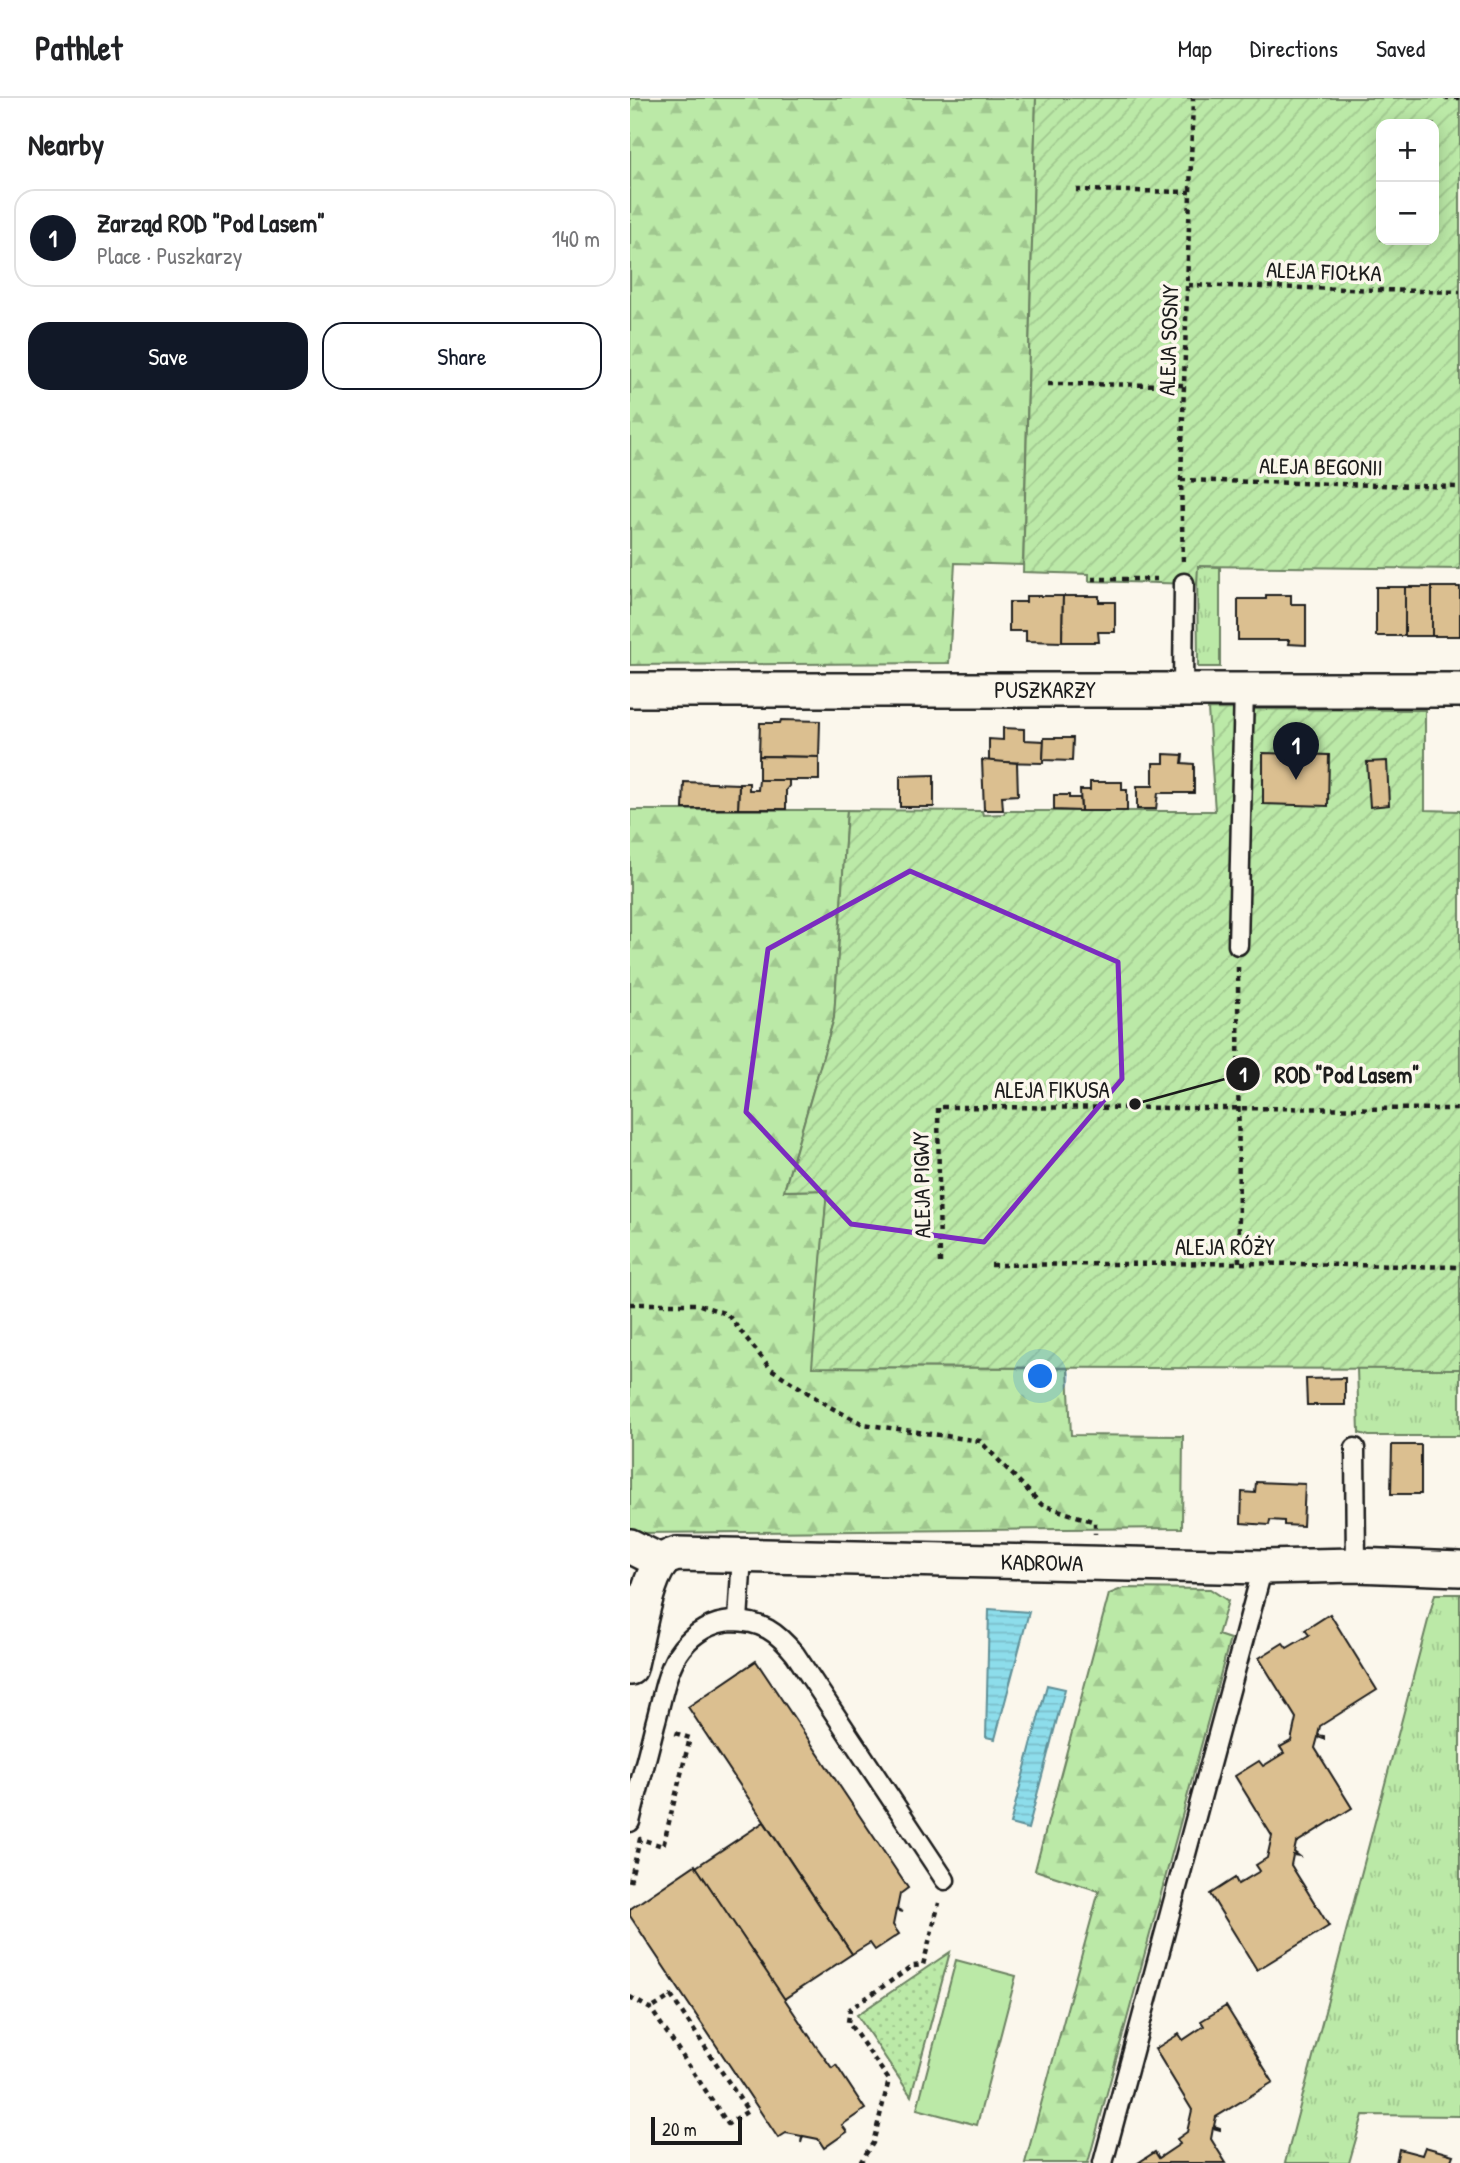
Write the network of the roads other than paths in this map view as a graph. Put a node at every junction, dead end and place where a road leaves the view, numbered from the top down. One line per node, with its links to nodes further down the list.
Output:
1 (1183, 581): 2 (lane)
2 (1183, 688): 3 (street, PUSZKARZY); 4 (street, PUSZKARZY)
3 (1244, 688): 5 (street, PUSZKARZY); 6 (lane)
4 (630, 690)
5 (1460, 690)
6 (1238, 946)
7 (1355, 1448): 11 (lane)
8 (630, 1546): 10 (street)
9 (742, 1555): 10 (street, KADROWA); 12 (street, KADROWA); 14 (lane)
10 (662, 1562): 15 (street)
11 (1356, 1565): 12 (street, KADROWA); 13 (street, KADROWA)
12 (1264, 1567): 18 (lane)
13 (1460, 1569)
14 (738, 1621): 16 (lane); 17 (lane)
15 (630, 1668)
16 (630, 1822)
17 (945, 1880)
18 (1103, 2163)

